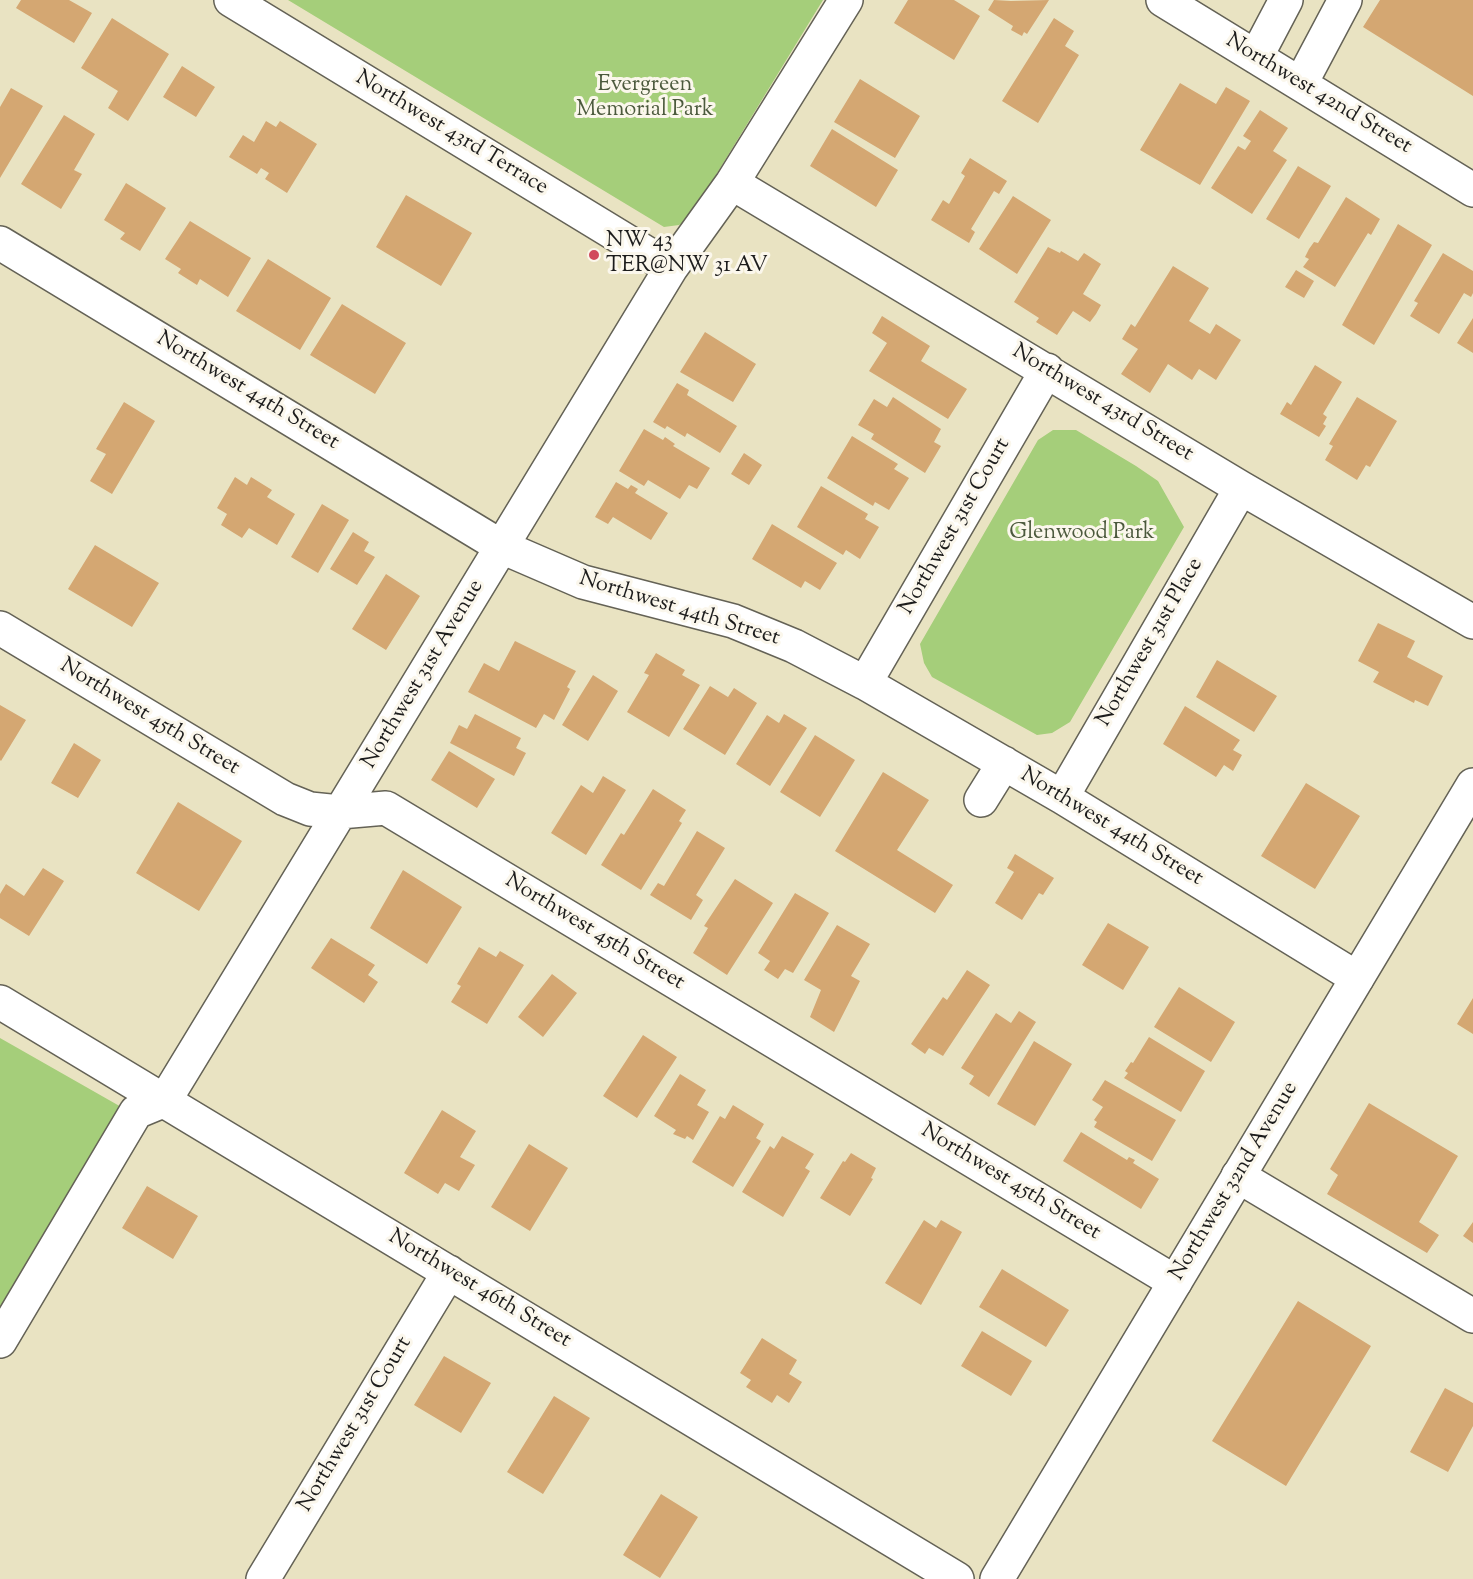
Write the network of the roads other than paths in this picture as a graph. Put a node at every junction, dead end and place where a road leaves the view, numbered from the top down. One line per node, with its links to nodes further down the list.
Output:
1 (231, 0): 11 (street, Northwest 43rd Terrace)
2 (846, 0): 8 (street, Northwest 31st Avenue)
3 (1162, 0): 6 (street, Northwest 42nd Street)
4 (1286, 0): 6 (street)
5 (1345, 0): 7 (street)
6 (1256, 57): 7 (street, Northwest 42nd Street)
7 (1301, 83): 9 (street, Northwest 42nd Street)
8 (732, 183): 11 (street, Northwest 31st Avenue); 12 (street, Northwest 43rd Street)
9 (1473, 190)
10 (0, 243): 14 (street, Northwest 44th Street)
11 (671, 268): 14 (street, Northwest 31st Avenue)
12 (1047, 370): 13 (street, Northwest 43rd Street); 17 (street, Northwest 31st Court)
13 (1240, 488): 15 (street, Northwest 43rd Street); 20 (street, Northwest 31st Place)
14 (502, 547): 17 (street, Northwest 44th Street); 22 (street, Northwest 31st Avenue)
15 (1473, 622)
16 (0, 628): 22 (street, Northwest 45th Street)
17 (864, 683): 18 (street, Northwest 44th Street)
18 (1004, 763): 20 (street, Northwest 44th Street); 21 (street)
19 (1473, 785): 23 (street, Northwest 32nd Avenue)
20 (1062, 797): 23 (street, Northwest 44th Street)
21 (981, 800)
22 (340, 812): 25 (street, Northwest 31st Avenue); 28 (street, Northwest 45th Street)
23 (1358, 978): 26 (street, Northwest 32nd Avenue)
24 (0, 1002): 25 (street, Northwest 46th Street)
25 (165, 1100): 27 (street, Northwest 46th Street); 30 (street)
26 (1238, 1176): 28 (street, Northwest 32nd Avenue); 29 (street)
27 (449, 1272): 31 (street, Northwest 31st Court); 32 (street, Northwest 46th Street)
28 (1175, 1282): 33 (street, Northwest 32nd Avenue)
29 (1473, 1316)
30 (0, 1341)
31 (263, 1579)
32 (957, 1579)
33 (997, 1579)

